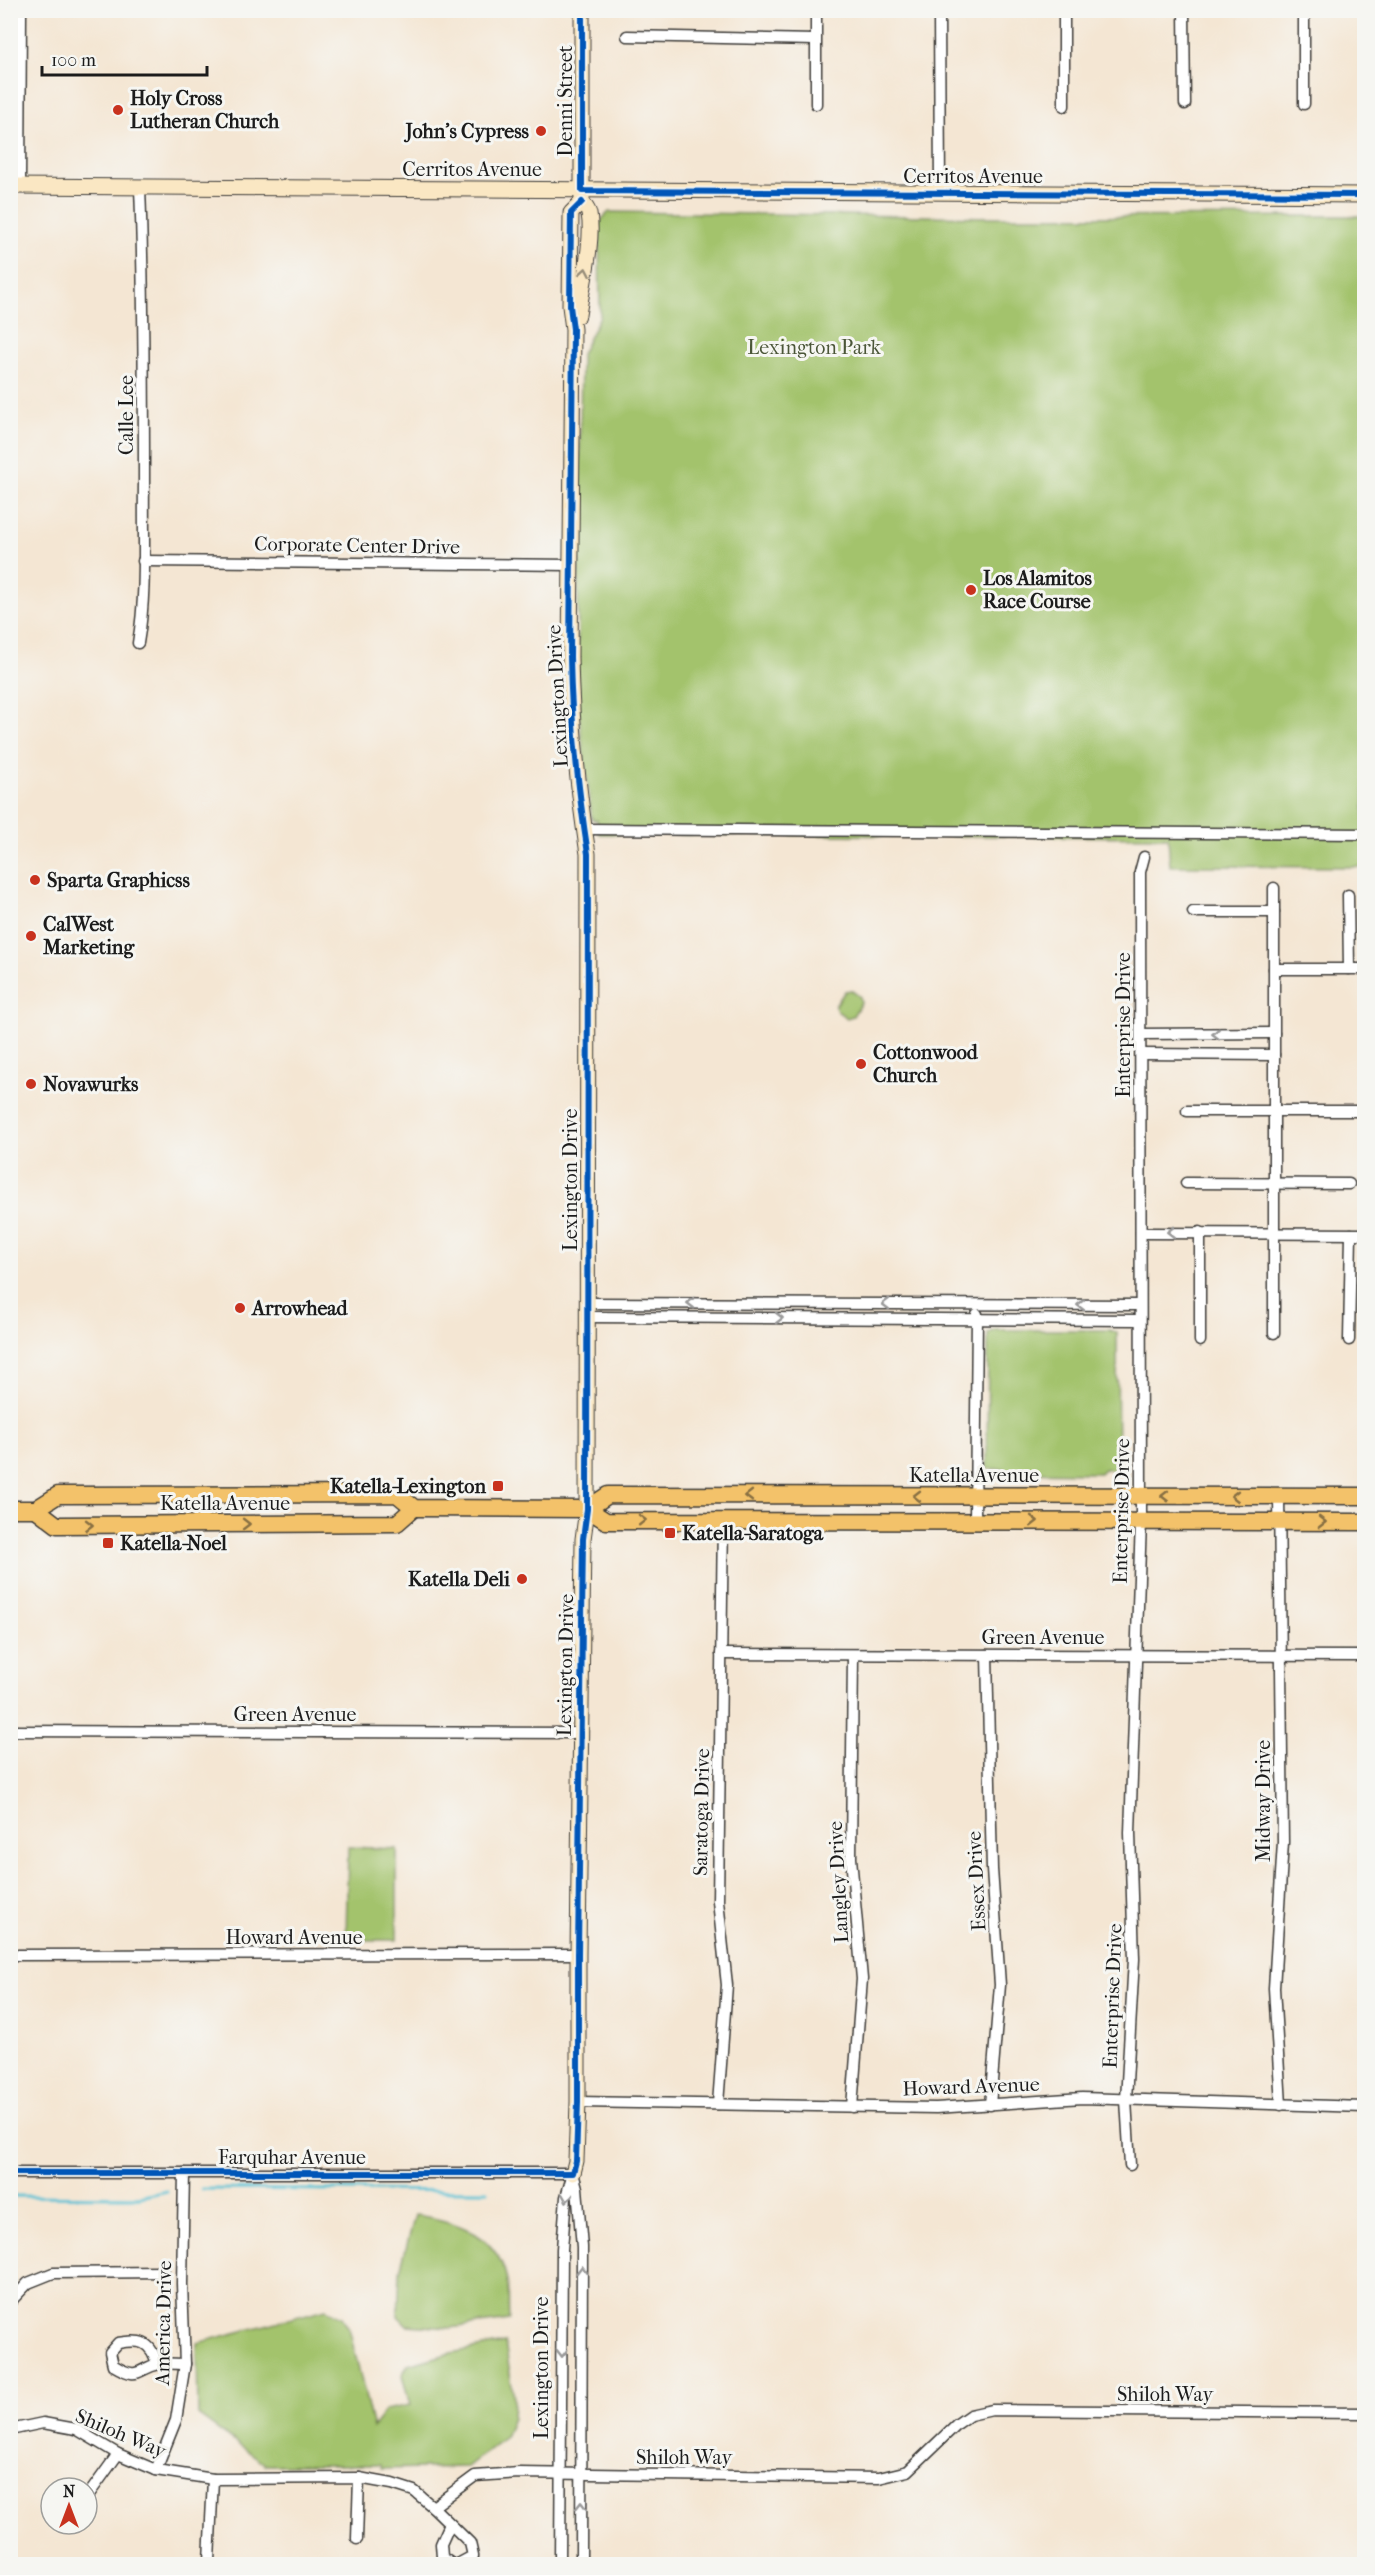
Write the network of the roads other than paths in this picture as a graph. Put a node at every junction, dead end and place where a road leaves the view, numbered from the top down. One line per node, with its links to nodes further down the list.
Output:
1 (21, 10): 10 (street)
2 (582, 10): 19 (street, Denni Street)
3 (816, 10): 9 (street)
4 (939, 10): 17 (street)
5 (1064, 10): 14 (street)
6 (1184, 10): 12 (street)
7 (1304, 10): 13 (street)
8 (627, 36): 9 (street)
9 (815, 40): 11 (street)
10 (15, 99): 15 (street)
11 (816, 104)
12 (1185, 104)
13 (1304, 104)
14 (1064, 106)
15 (15, 186): 16 (street, Cerritos Avenue)
16 (140, 188): 19 (street, Cerritos Avenue); 20 (street, Calle Lee)
17 (940, 193): 18 (street, Cerritos Avenue); 19 (street, Cerritos Avenue)
18 (1365, 195)
19 (582, 196): 21 (street, Lexington Drive)
20 (143, 561): 21 (street, Corporate Center Drive); 22 (street, Calle Lee)
21 (570, 565): 23 (street, Lexington Drive)
22 (138, 643)
23 (584, 829): 24 (street); 50 (street, Lexington Drive)
24 (1365, 834)
25 (1144, 857): 34 (street, Enterprise Drive)
26 (1274, 888): 29 (street)
27 (1348, 895): 31 (street)
28 (1193, 912): 29 (street)
29 (1274, 912): 30 (street)
30 (1274, 969): 31 (street); 33 (street)
31 (1348, 969): 32 (street)
32 (1365, 969)
33 (1274, 1033): 34 (street, one-way to 34); 36 (street)
34 (1141, 1034): 35 (street, Enterprise Drive)
35 (1141, 1054): 36 (street); 45 (street, Enterprise Drive)
36 (1274, 1055): 39 (street)
37 (1187, 1111): 39 (street)
38 (1365, 1111): 39 (street)
39 (1274, 1112): 41 (street)
40 (1186, 1183): 41 (street)
41 (1274, 1183): 42 (street); 44 (street)
42 (1349, 1184)
43 (1200, 1232): 44 (street); 45 (street, one-way to 45); 55 (street)
44 (1274, 1232): 46 (street); 53 (street)
45 (1142, 1233): 49 (street, Enterprise Drive)
46 (1351, 1234): 47 (street); 54 (street)
47 (1365, 1234)
48 (977, 1305): 49 (street, one-way to 48); 50 (street, one-way to 50); 51 (street)
49 (1139, 1305): 52 (street, Enterprise Drive)
50 (586, 1310): 51 (street, one-way to 51); 63 (street, Lexington Drive)
51 (977, 1319): 52 (street); 56 (street)
52 (1139, 1320): 57 (street, Enterprise Drive)
53 (1274, 1334)
54 (1349, 1340)
55 (1200, 1341)
56 (976, 1496): 57 (main road, Katella Avenue); 63 (main road, Katella Avenue, one-way to 63); 65 (street)
57 (1140, 1496): 58 (main road, Katella Avenue, one-way to 57); 66 (street, Enterprise Drive)
58 (1279, 1496): 59 (main road, Katella Avenue); 67 (street, Midway Drive)
59 (1365, 1496)
60 (414, 1508): 62 (main road, Katella Avenue); 62 (main road, Katella Avenue, one-way to 60); 63 (main road, Katella Avenue)
61 (10, 1509): 62 (main road, Katella Avenue)
62 (36, 1509)
63 (587, 1509): 64 (main road, Katella Avenue, one-way to 64); 76 (street, Lexington Drive)
64 (723, 1519): 65 (main road, Katella Avenue); 69 (street, Saratoga Drive)
65 (975, 1520): 66 (main road, Katella Avenue, one-way to 66)
66 (1141, 1521): 67 (main road, Katella Avenue); 72 (street, Enterprise Drive)
67 (1279, 1522): 68 (main road, Katella Avenue, one-way to 68); 73 (street, Midway Drive)
68 (1365, 1522)
69 (721, 1654): 70 (street, Green Avenue); 81 (street, Saratoga Drive)
70 (853, 1655): 71 (street, Green Avenue); 84 (street, Langley Drive)
71 (987, 1655): 72 (street, Green Avenue); 82 (street, Essex Drive)
72 (1137, 1656): 73 (street, Green Avenue); 79 (street, Enterprise Drive)
73 (1279, 1656): 74 (street, Green Avenue); 83 (street, Midway Drive)
74 (1365, 1656)
75 (10, 1731): 76 (street, Green Avenue)
76 (580, 1733): 77 (street, Lexington Drive)
77 (578, 1954): 78 (street, Howard Avenue); 80 (street, Lexington Drive)
78 (10, 1955)
79 (1126, 2100): 82 (street, Howard Avenue); 83 (street, Howard Avenue); 86 (street, Enterprise Drive)
80 (578, 2102): 81 (street, Howard Avenue); 89 (street, Lexington Drive)
81 (718, 2104): 84 (street, Howard Avenue)
82 (990, 2105): 84 (street, Howard Avenue)
83 (1281, 2105): 85 (street, Howard Avenue)
84 (852, 2107)
85 (1365, 2107)
86 (1131, 2165)
87 (10, 2173): 88 (street, Farquhar Avenue)
88 (184, 2173): 89 (street, Farquhar Avenue); 93 (street, America Drive)
89 (573, 2173): 98 (street, Lexington Drive, one-way to 98); 99 (street, Lexington Drive, one-way to 89)
90 (164, 2272): 91 (street)
91 (10, 2302)
92 (157, 2364): 93 (street)
93 (185, 2364): 97 (street, America Drive)
94 (1365, 2413): 99 (street, Shiloh Way)
95 (10, 2430): 96 (street, Shiloh Way)
96 (118, 2454): 97 (street, Shiloh Way); 102 (street)
97 (156, 2470): 101 (street, Shiloh Way)
98 (562, 2475): 99 (street, Shiloh Way); 103 (street, Shiloh Way); 109 (street, Lexington Drive)
99 (582, 2475): 110 (street, Lexington Drive, one-way to 99)
100 (359, 2478): 101 (street, Shiloh Way); 103 (street, Shiloh Way); 105 (street)
101 (213, 2479): 106 (street)
102 (99, 2480)
103 (433, 2507): 104 (street)
104 (450, 2524): 107 (street); 108 (street)
105 (357, 2539)
106 (209, 2560)
107 (452, 2565)
108 (459, 2565)
109 (560, 2565)
110 (581, 2565)

